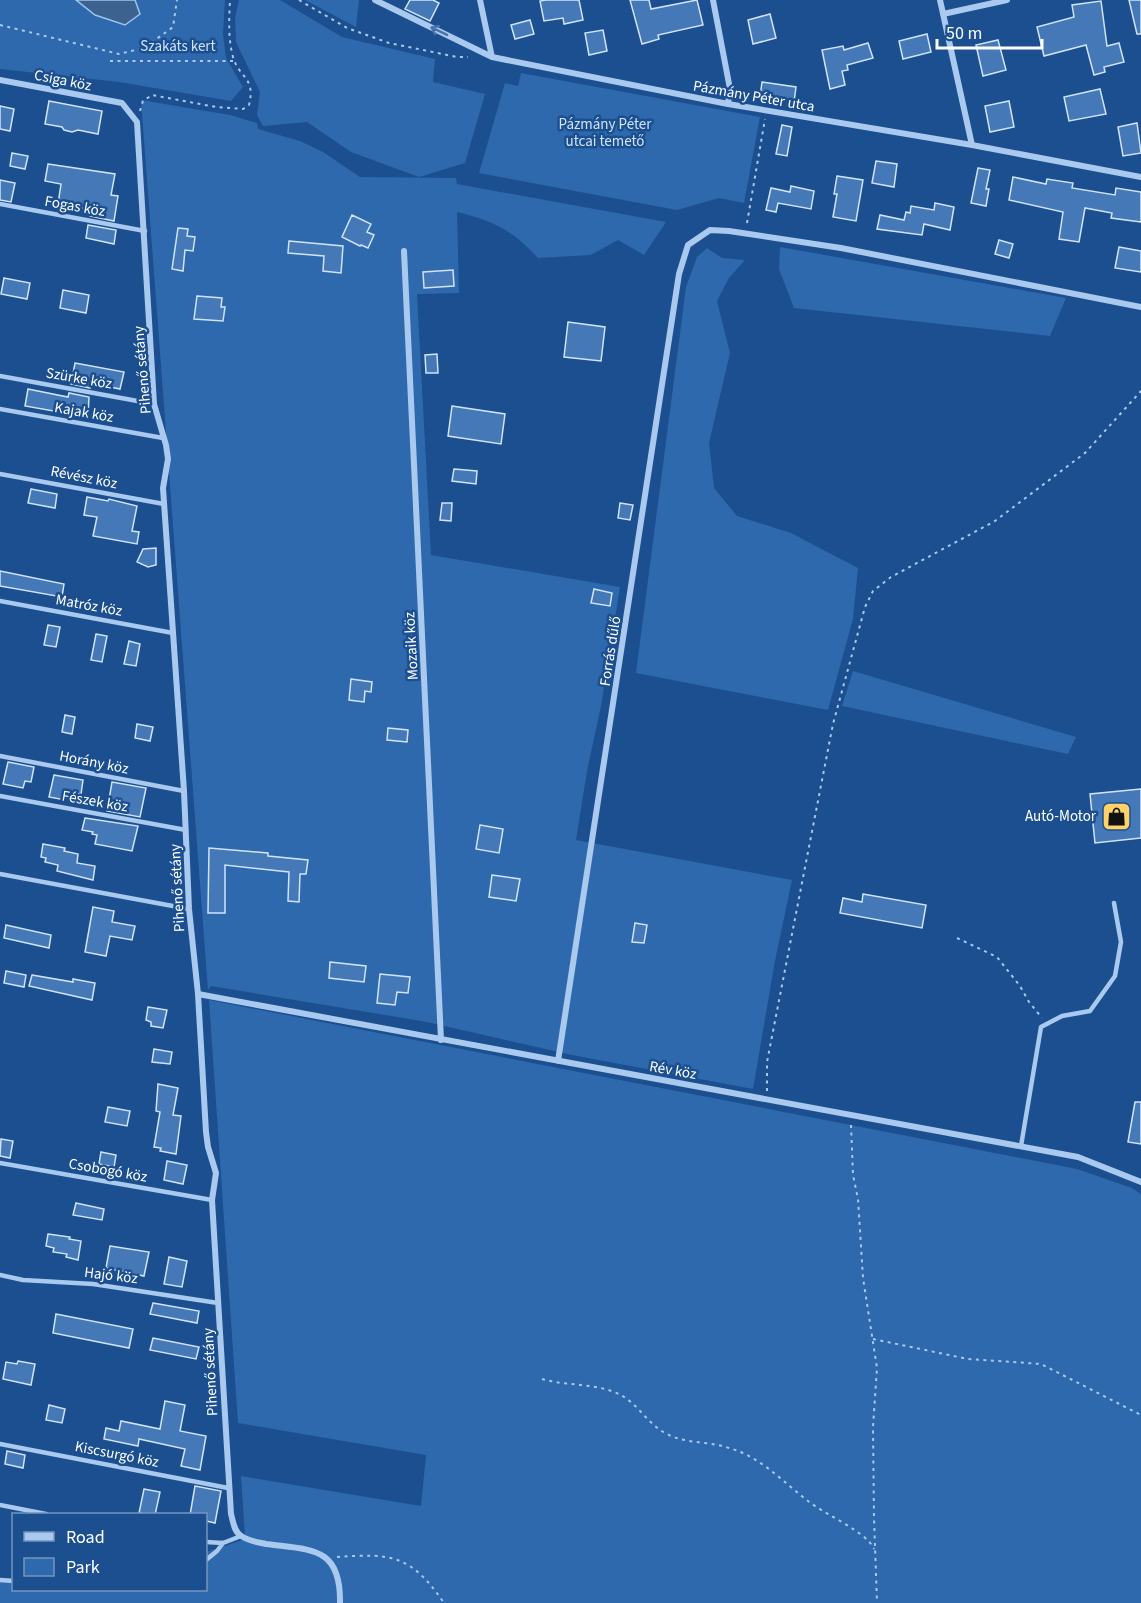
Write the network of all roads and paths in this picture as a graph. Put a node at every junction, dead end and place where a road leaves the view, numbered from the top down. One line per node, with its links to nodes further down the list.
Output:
1 (177, 0): 10 (path)
2 (230, 0): 14 (path)
3 (299, 0): 11 (path)
4 (375, 0): 12 (street, Pázmány Péter utca, one-way to 4)
5 (480, 0): 12 (street)
6 (713, 0): 16 (street)
7 (940, 0): 9 (street)
8 (1007, 0): 9 (street)
9 (943, 14): 19 (street)
10 (0, 25)
11 (468, 57)
12 (492, 57): 16 (street, Pázmány Péter utca)
13 (110, 61): 14 (path)
14 (234, 61): 18 (path)
15 (0, 80): 18 (street, Csiga köz)
16 (728, 104): 17 (street, Pázmány Péter utca)
17 (767, 111): 19 (street, Pázmány Péter utca); 23 (path)
18 (137, 122): 22 (street, Pihenő sétány)
19 (972, 145): 20 (street, Pázmány Péter utca)
20 (1141, 177)
21 (0, 204): 22 (lane, Fogas köz)
22 (145, 231): 28 (street, Pihenő sétány)
23 (745, 233): 25 (street); 46 (street, Forrás dűlő)
24 (404, 251): 45 (street, Mozaik köz)
25 (1141, 307)
26 (0, 376): 28 (lane, Szürke köz)
27 (1141, 391): 47 (path)
28 (154, 404): 30 (street, Pihenő sétány)
29 (0, 409): 30 (lane, Kajak köz)
30 (163, 438): 32 (street, Pihenő sétány)
31 (0, 474): 32 (lane, Révész köz)
32 (164, 504): 34 (street, Pihenő sétány)
33 (0, 601): 34 (lane, Matróz köz)
34 (173, 633): 36 (street, Pihenő sétány)
35 (0, 756): 36 (lane, Horány köz)
36 (184, 791): 38 (street, Pihenő sétány)
37 (0, 796): 38 (lane, Fészek köz)
38 (186, 830): 41 (street, Pihenő sétány)
39 (0, 874): 41 (lane)
40 (1114, 903): 44 (lane)
41 (189, 909): 43 (street, Pihenő sétány)
42 (957, 938): 44 (path)
43 (198, 994): 45 (street, Rév köz); 52 (street, Pihenő sétány)
44 (1047, 1024): 49 (lane)
45 (441, 1040): 46 (street, Rév köz)
46 (558, 1061): 47 (street, Rév köz)
47 (767, 1100): 48 (street, Rév köz)
48 (852, 1115): 49 (street, Rév köz); 55 (path)
49 (1021, 1146): 51 (street, Rév köz)
50 (0, 1163): 52 (lane, Csobogó köz)
51 (1141, 1182)
52 (212, 1200): 54 (street, Pihenő sétány)
53 (0, 1275): 54 (lane, Hajó köz)
54 (218, 1303): 59 (street, Pihenő sétány)
55 (873, 1339): 57 (path); 65 (path)
56 (543, 1378): 65 (path)
57 (1141, 1415)
58 (0, 1444): 59 (lane, Kiscsurgó köz)
59 (228, 1488): 62 (street, Pihenő sétány)
60 (0, 1506): 61 (lane)
61 (36, 1513)
62 (241, 1536): 64 (lane); 66 (street)
63 (207, 1542): 64 (lane)
64 (223, 1543): 67 (lane)
65 (875, 1552): 70 (path)
66 (327, 1558): 68 (street); 69 (path)
67 (207, 1559)
68 (340, 1603)
69 (444, 1603)
70 (877, 1603)

